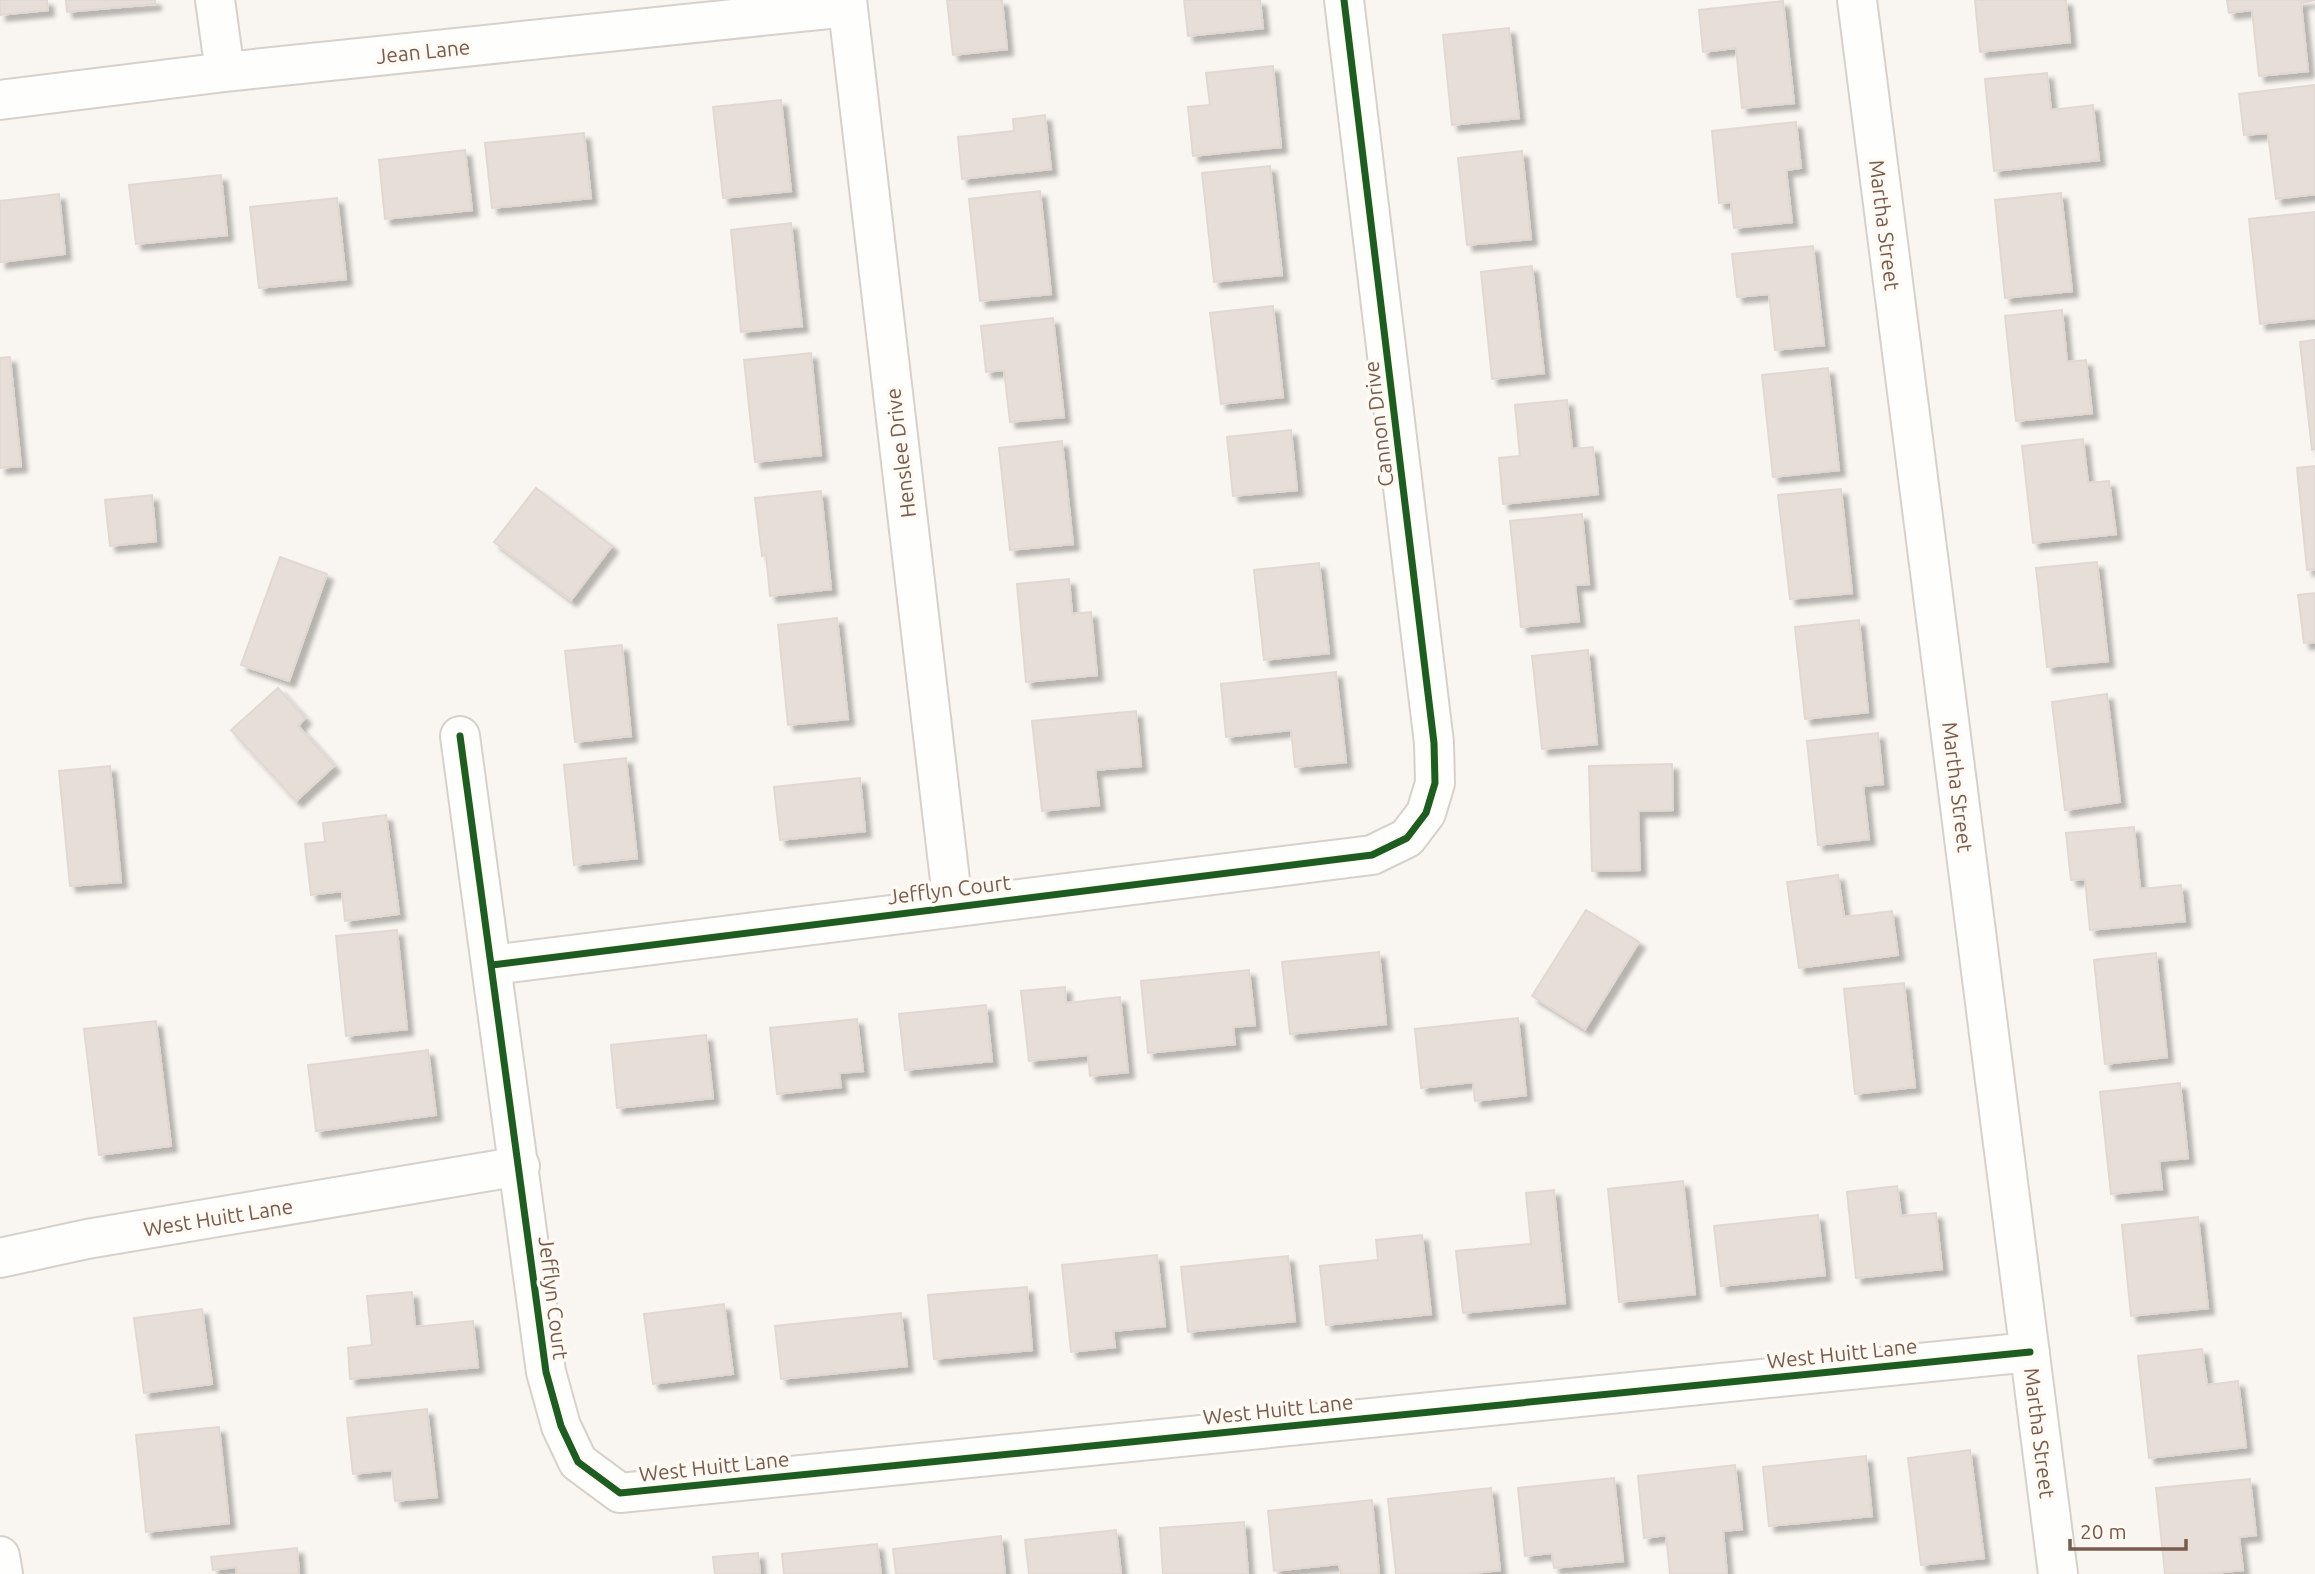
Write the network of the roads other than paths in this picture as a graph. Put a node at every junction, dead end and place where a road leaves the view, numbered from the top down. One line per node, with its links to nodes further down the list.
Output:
1 (215, 0): 5 (street)
2 (1344, 0): 8 (street, Cannon Drive)
3 (1857, 0): 13 (street, Martha Street)
4 (847, 4): 5 (street, Jean Lane); 9 (street, Henslee Drive)
5 (225, 72): 6 (street, Jean Lane)
6 (0, 100)
7 (460, 736): 10 (street, Jefflyn Court)
8 (1407, 838): 9 (street, Jefflyn Court)
9 (953, 906): 10 (street, Jefflyn Court)
10 (492, 965): 11 (street, Jefflyn Court)
11 (520, 1166): 12 (street, West Huitt Lane); 14 (street, Jefflyn Court)
12 (0, 1258)
13 (2030, 1352): 14 (street, West Huitt Lane); 17 (street, Martha Street)
14 (561, 1426)
15 (0, 1556): 16 (street)
16 (3, 1574)
17 (2058, 1574)

